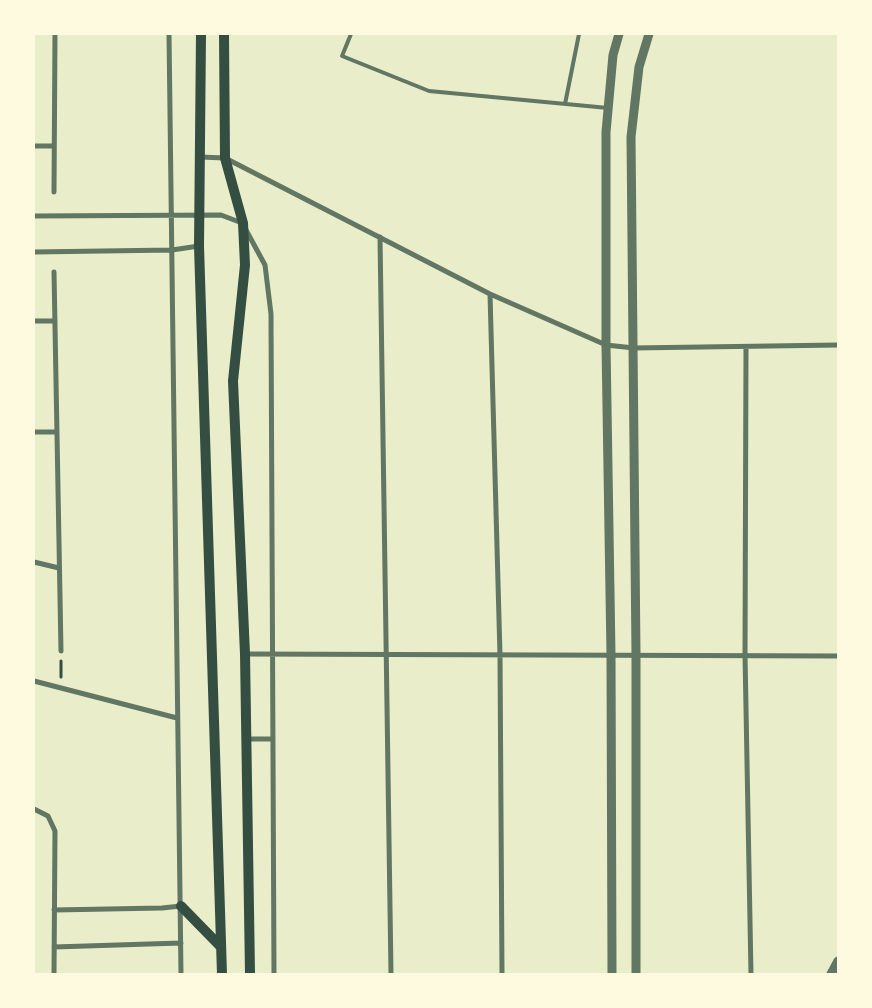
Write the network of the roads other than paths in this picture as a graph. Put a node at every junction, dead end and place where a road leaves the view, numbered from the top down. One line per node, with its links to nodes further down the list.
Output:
1 (55, 34): 12 (street)
2 (169, 34): 16 (street)
3 (201, 34): 13 (main road)
4 (224, 34): 14 (main road)
5 (351, 34): 9 (lane)
6 (579, 34): 9 (lane)
7 (620, 34): 10 (street)
8 (649, 34): 31 (street)
9 (565, 104): 10 (lane)
10 (608, 108): 28 (street)
11 (34, 146): 12 (street)
12 (54, 146): 15 (street)
13 (200, 157): 14 (street); 18 (main road)
14 (225, 158): 19 (main road); 20 (street)
15 (54, 192)
16 (172, 215): 17 (street); 18 (street); 22 (street)
17 (34, 216)
18 (200, 216): 19 (street); 21 (main road)
19 (243, 224): 37 (main road); 38 (street)
20 (380, 237): 25 (street); 39 (street)
21 (199, 246): 22 (street); 53 (main road)
22 (172, 250): 23 (street); 46 (street)
23 (34, 252)
24 (54, 272): 27 (street)
25 (490, 294): 28 (street); 41 (street)
26 (34, 321): 27 (street)
27 (55, 321): 33 (street)
28 (606, 345): 31 (street); 42 (street)
29 (838, 345): 30 (street)
30 (746, 347): 31 (street); 40 (street)
31 (634, 348): 43 (street)
32 (34, 432): 33 (street)
33 (57, 432): 35 (street)
34 (34, 562): 35 (street)
35 (59, 568): 36 (street)
36 (61, 651)
37 (245, 654): 38 (street); 47 (main road)
38 (273, 654): 39 (street); 48 (street)
39 (386, 654): 41 (street); 61 (street)
40 (745, 654): 43 (street); 44 (street); 65 (street)
41 (500, 655): 42 (street); 62 (street)
42 (611, 655): 43 (street); 63 (street)
43 (636, 655): 64 (street)
44 (838, 656)
45 (34, 681): 46 (street)
46 (177, 718): 50 (street)
47 (246, 739): 48 (street); 59 (main road)
48 (273, 739): 60 (street)
49 (34, 809): 51 (street)
50 (181, 906): 51 (street); 52 (street); 53 (main road)
51 (54, 910): 54 (street)
52 (181, 943): 54 (street); 57 (street)
53 (221, 947): 58 (main road)
54 (54, 948): 56 (street)
55 (838, 961): 66 (street)
56 (54, 974)
57 (180, 974)
58 (222, 974)
59 (250, 974)
60 (274, 974)
61 (391, 974)
62 (502, 974)
63 (612, 974)
64 (636, 974)
65 (751, 974)
66 (831, 974)

